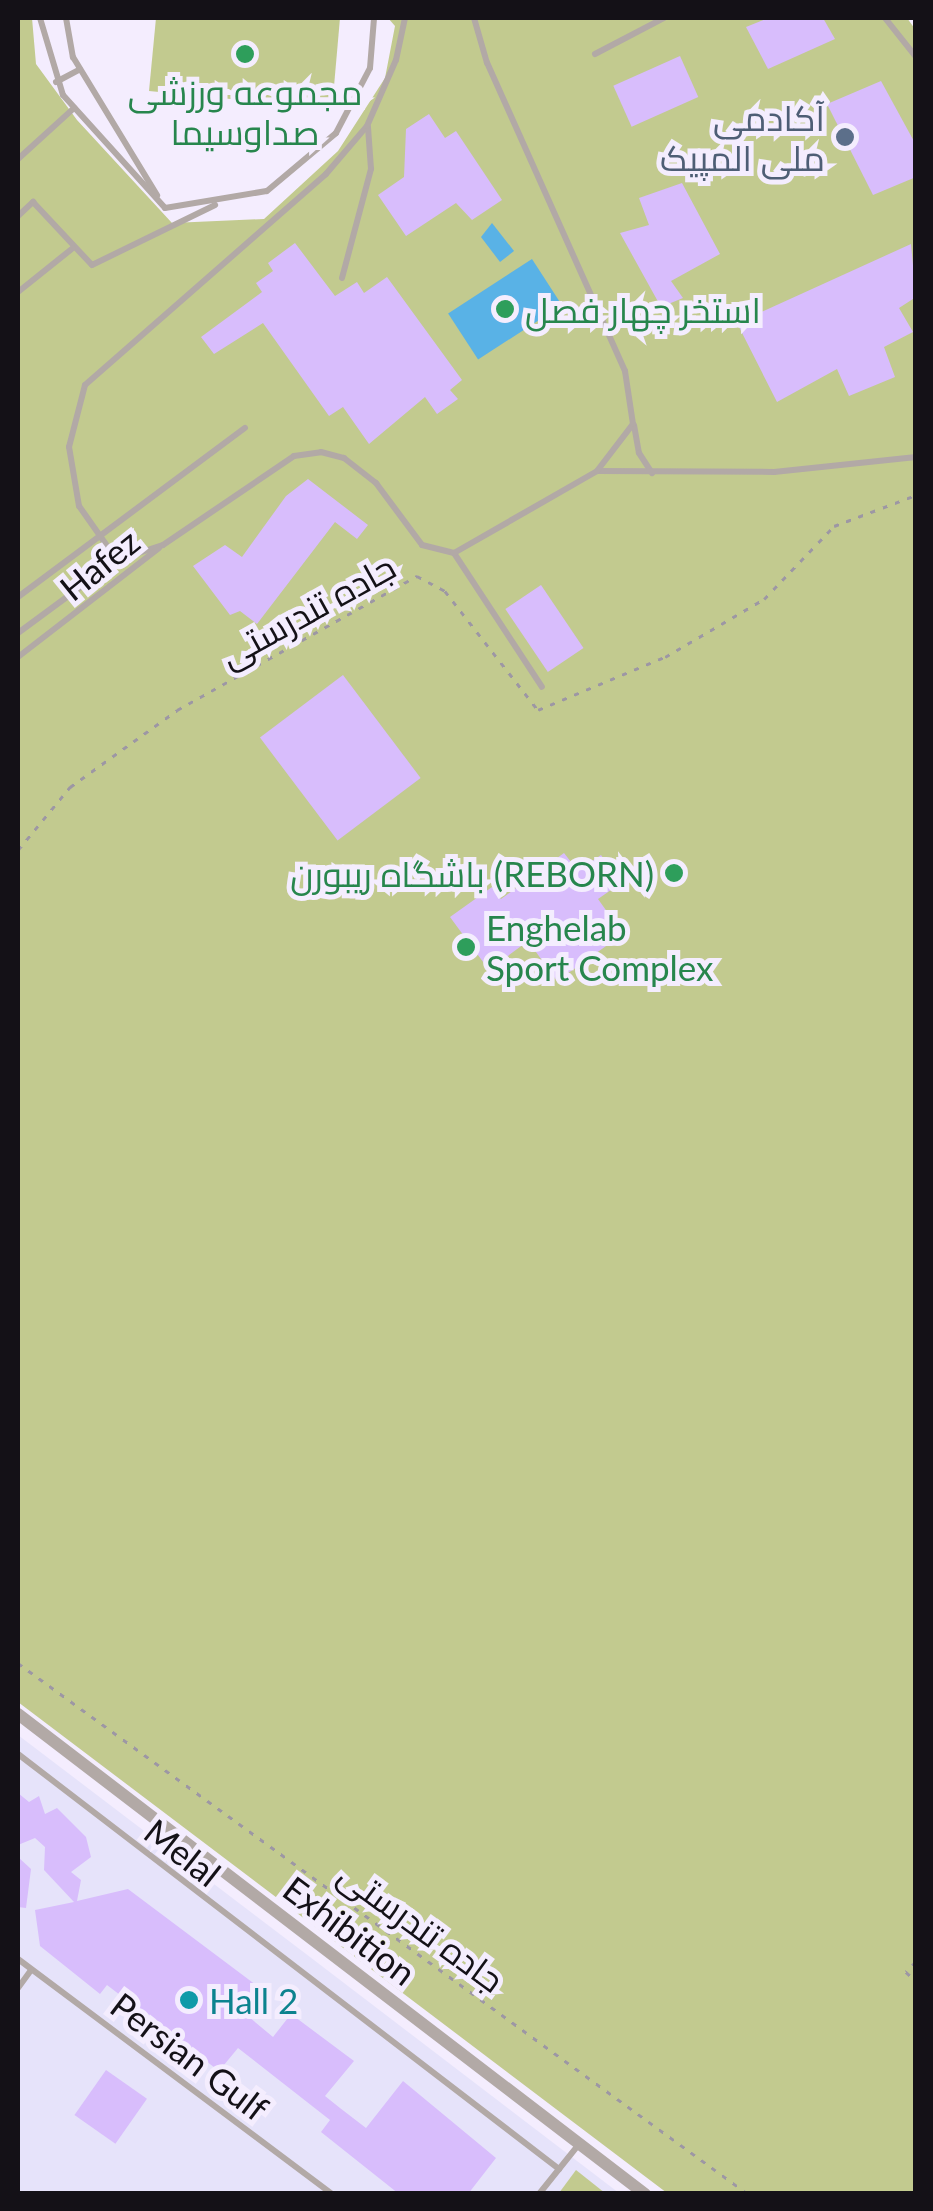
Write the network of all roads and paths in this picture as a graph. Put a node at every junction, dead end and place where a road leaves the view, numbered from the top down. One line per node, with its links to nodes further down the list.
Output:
1 (40, 18): 11 (lane)
2 (66, 18): 10 (lane)
3 (374, 18): 15 (lane)
4 (405, 18): 13 (lane)
5 (474, 18): 21 (lane)
6 (664, 18): 8 (lane)
7 (885, 18): 9 (lane)
8 (595, 54)
9 (916, 57)
10 (80, 69): 11 (lane); 16 (lane)
11 (56, 82): 12 (lane)
12 (74, 108): 14 (lane); 16 (lane)
13 (368, 126): 19 (lane); 27 (lane)
14 (18, 159)
15 (215, 205): 16 (lane); 18 (lane)
16 (166, 208)
17 (18, 216): 18 (lane)
18 (73, 248): 20 (lane)
19 (342, 278)
20 (18, 292)
21 (634, 424): 24 (lane); 25 (lane)
22 (245, 428): 27 (lane)
23 (916, 456): 25 (lane)
24 (597, 471): 25 (lane); 29 (lane)
25 (653, 474)
26 (916, 495): 35 (path, جاده تندرستی)
27 (100, 535): 30 (lane); 31 (lane)
28 (163, 544): 29 (lane); 30 (lane, Hafez); 33 (lane, Hafez)
29 (454, 553): 34 (lane)
30 (117, 560): 32 (lane, Hafez)
31 (18, 596)
32 (18, 633)
33 (18, 658)
34 (542, 687)
35 (18, 850)
36 (18, 1663): 49 (path, جاده تندرستی)
37 (18, 1714): 44 (street, Exhibition)
38 (18, 1754): 45 (lane, Melal)
39 (18, 1960): 41 (lane, Persian Gulf)
40 (916, 1962): 42 (path)
41 (31, 1970): 43 (lane); 46 (lane, Persian Gulf)
42 (916, 1981)
43 (18, 1988)
44 (580, 2143): 45 (lane); 48 (street, Exhibition)
45 (558, 2169): 47 (lane)
46 (332, 2194)
47 (538, 2194)
48 (645, 2194)
49 (748, 2194)

